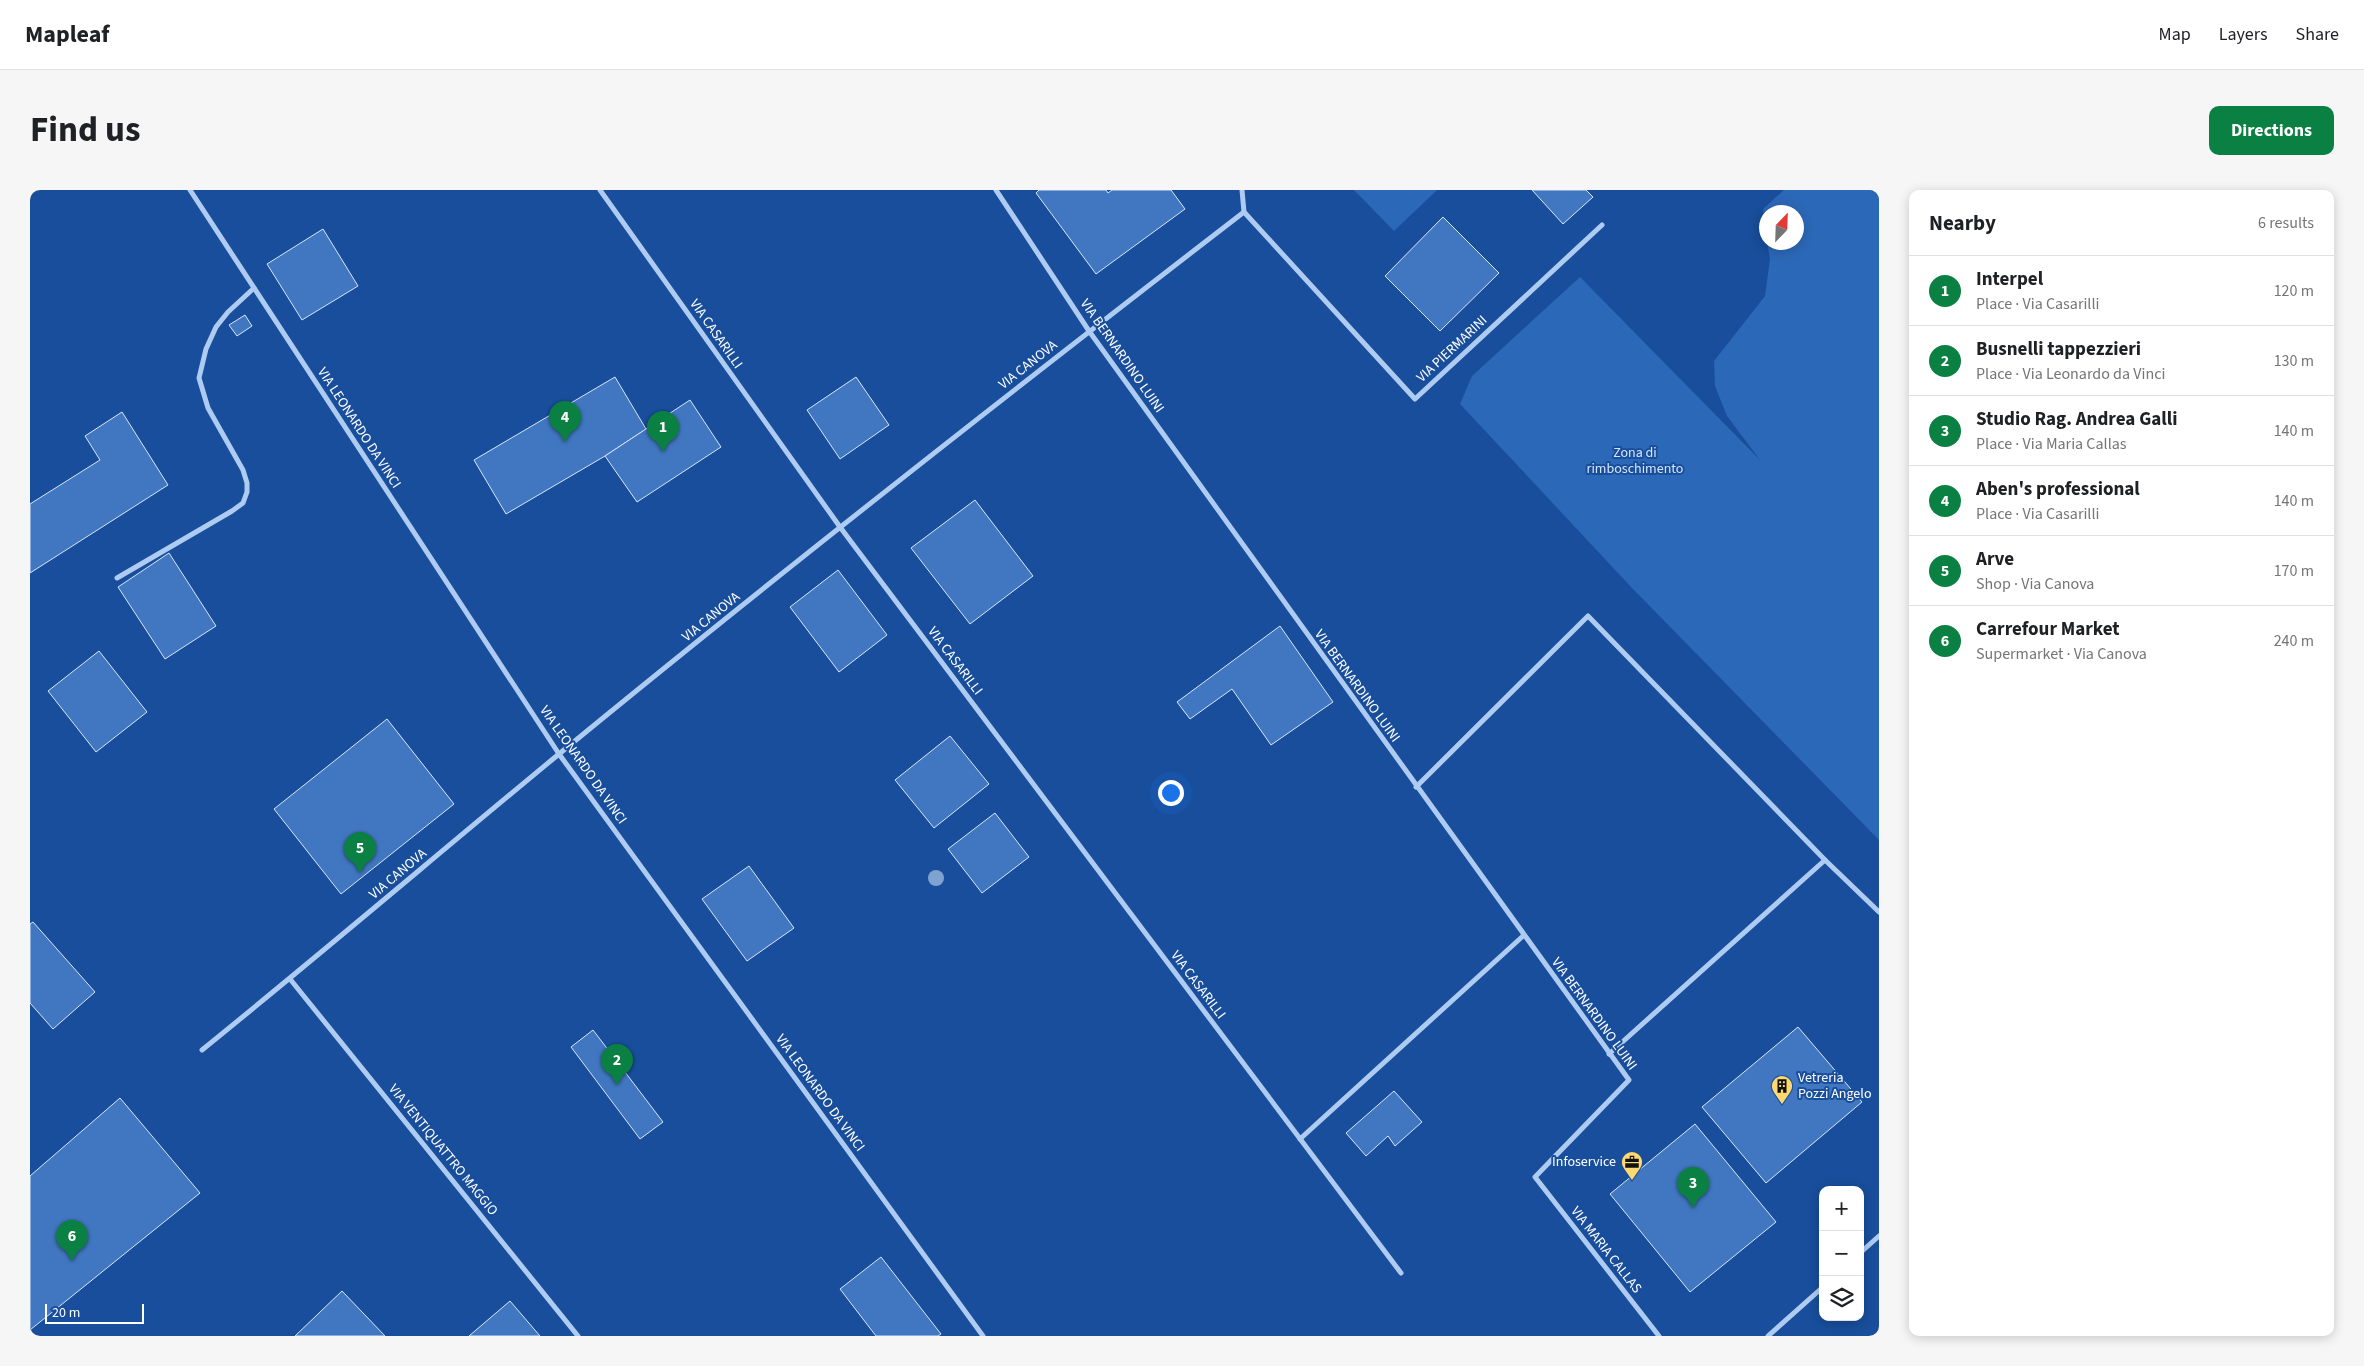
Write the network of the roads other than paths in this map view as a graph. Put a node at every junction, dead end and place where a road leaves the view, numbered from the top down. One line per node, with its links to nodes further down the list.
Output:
1 (190, 190): 7 (street, VIA LEONARDO DA VINCI)
2 (600, 190): 9 (street, VIA CASARILLI)
3 (996, 190): 8 (street, VIA BERNARDINO LUINI)
4 (1242, 190): 5 (street)
5 (1244, 212): 6 (street, VIA PIERMARINI); 8 (street, VIA CANOVA)
6 (1602, 225)
7 (254, 288): 10 (street); 11 (street, VIA LEONARDO DA VINCI)
8 (1090, 331): 9 (street, VIA CANOVA); 12 (street, VIA BERNARDINO LUINI)
9 (840, 527): 11 (street, VIA CANOVA); 19 (street, VIA CASARILLI)
10 (117, 578)
11 (559, 754): 16 (street, VIA CANOVA); 26 (street, VIA LEONARDO DA VINCI)
12 (1416, 787): 13 (street); 15 (street, VIA BERNARDINO LUINI)
13 (1824, 860): 14 (street); 18 (street)
14 (1879, 912)
15 (1523, 936): 18 (street, VIA BERNARDINO LUINI); 19 (street)
16 (290, 979): 17 (street, VIA CANOVA); 25 (street, VIA VENTIQUATTRO MAGGIO)
17 (202, 1050)
18 (1609, 1054): 20 (street, VIA BERNARDINO LUINI)
19 (1300, 1139): 23 (street, VIA CASARILLI)
20 (1535, 1177): 27 (street, VIA MARIA CALLAS)
21 (1879, 1236): 22 (street)
22 (1864, 1249)
23 (1401, 1273)
24 (1819, 1290): 28 (street)
25 (578, 1336)
26 (983, 1336)
27 (1658, 1336)
28 (1768, 1336)

